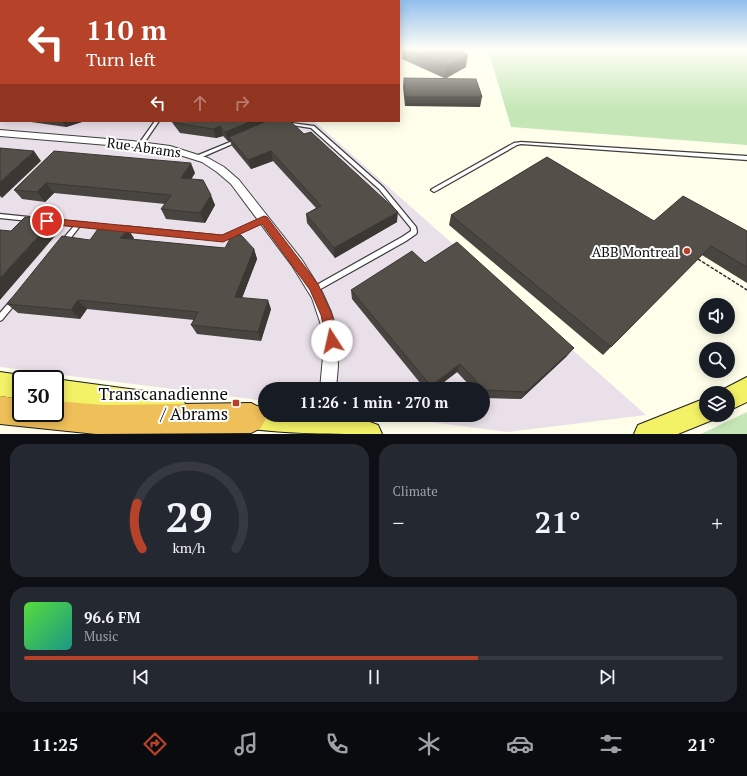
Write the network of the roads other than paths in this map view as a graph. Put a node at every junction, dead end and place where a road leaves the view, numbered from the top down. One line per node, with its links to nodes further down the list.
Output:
1 (156, 122): 5 (lane)
2 (279, 124): 15 (lane)
3 (0, 133): 5 (street, Rue Abrams)
4 (240, 139): 6 (lane)
5 (140, 145): 6 (street, Rue Abrams)
6 (198, 157): 10 (street, Rue Abrams)
7 (747, 158): 8 (lane)
8 (434, 190)
9 (0, 216): 11 (lane)
10 (264, 220): 13 (lane); 15 (street, Rue Abrams)
11 (79, 224): 12 (lane); 14 (lane)
12 (110, 227)
13 (117, 228)
14 (59, 248)
15 (315, 289): 18 (street, Rue Abrams)
16 (20, 295): 17 (lane)
17 (0, 318)
18 (329, 382)
19 (0, 384): 20 (main road)
20 (12, 386)
21 (747, 389): 23 (main road)
22 (64, 392): 28 (main road)
23 (735, 395)
24 (0, 410): 25 (highway)
25 (12, 412)
26 (699, 413): 32 (main road)
27 (64, 416): 28 (highway)
28 (251, 418): 29 (main road)
29 (258, 418)
30 (326, 422): 31 (main road)
31 (369, 434)
32 (647, 434)

